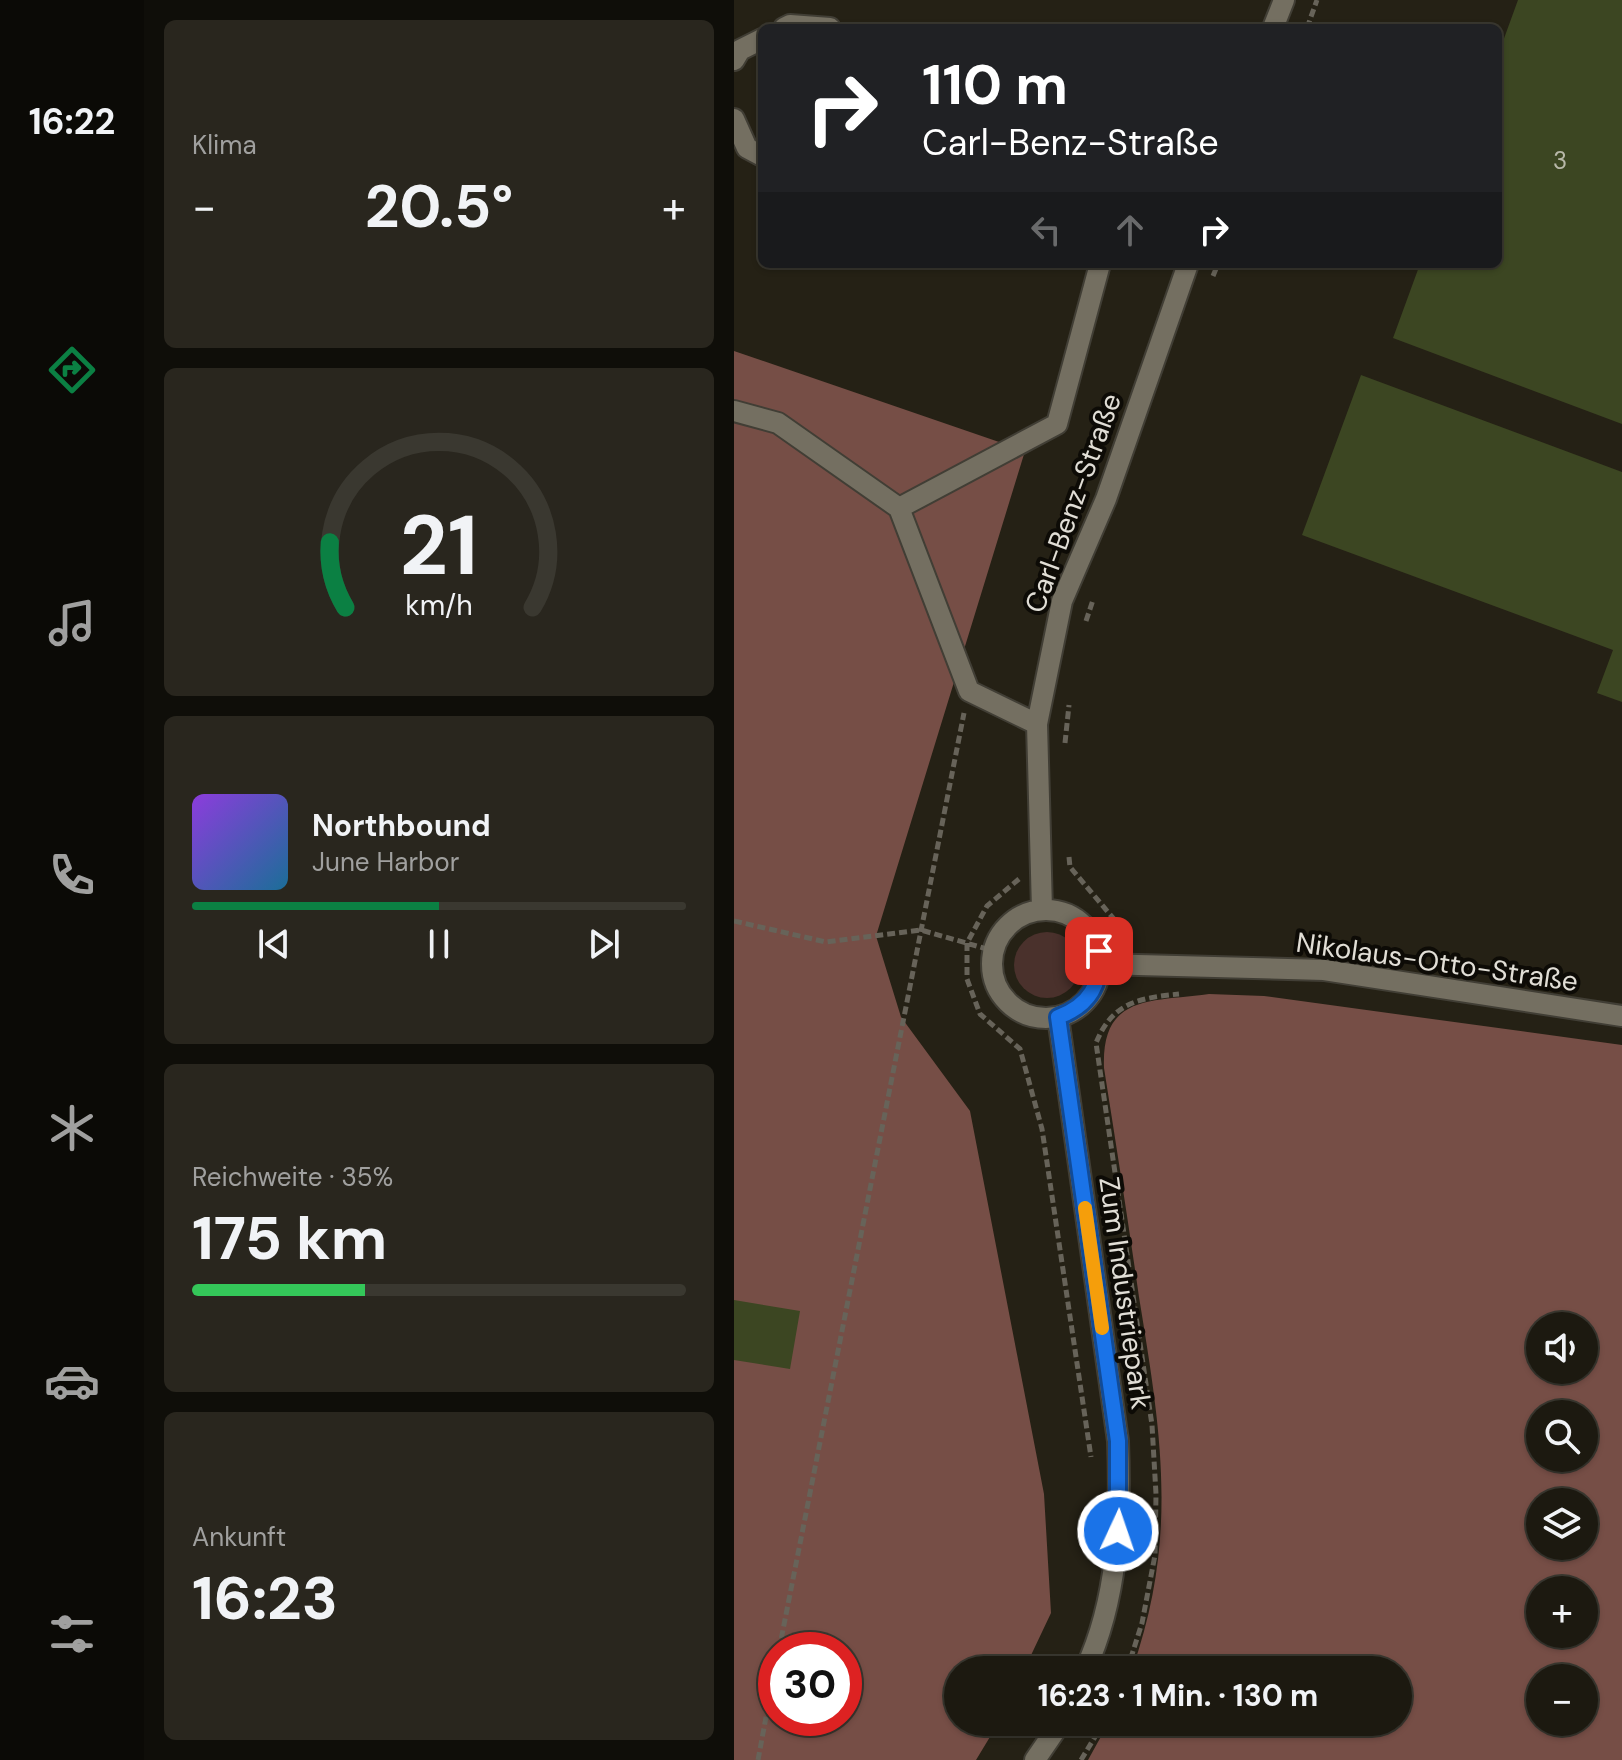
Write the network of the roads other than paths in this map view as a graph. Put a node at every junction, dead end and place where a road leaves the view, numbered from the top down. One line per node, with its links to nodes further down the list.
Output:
1 (1284, 0): 2 (street)
2 (1275, 24)
3 (758, 41): 4 (street)
4 (734, 60)
5 (734, 119): 6 (street)
6 (758, 154)
7 (1099, 268): 10 (street)
8 (1187, 268): 11 (street, Carl-Benz-Straße)
9 (734, 411): 10 (street)
10 (899, 508): 11 (street)
11 (1037, 724): 12 (street, Carl-Benz-Straße)
12 (1042, 910): 13 (street); 15 (street)
13 (1100, 964): 14 (street, Nikolaus-Otto-Straße); 15 (street)
14 (1622, 1016)
15 (1058, 1017): 16 (street, Zum Industriepark)
16 (1089, 1656)
17 (1051, 1736): 18 (street)
18 (1035, 1760)

